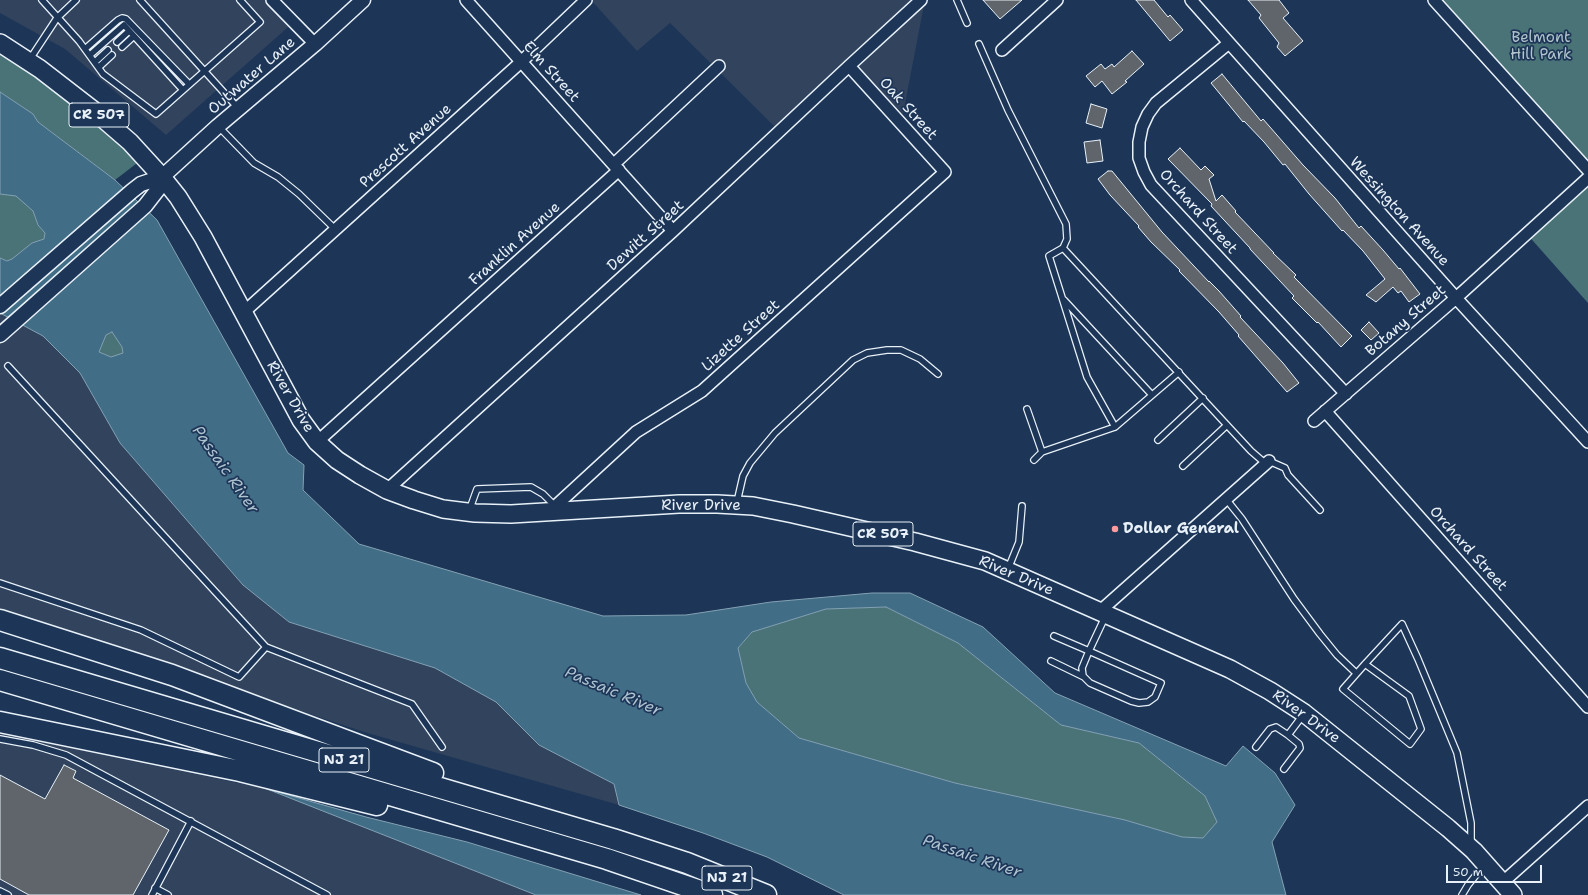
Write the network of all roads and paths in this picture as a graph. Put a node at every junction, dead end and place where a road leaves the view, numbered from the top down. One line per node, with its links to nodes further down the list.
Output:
1 (42, 0): 14 (lane)
2 (76, 0): 14 (lane)
3 (140, 0): 34 (lane)
4 (240, 0): 34 (lane)
5 (272, 0): 21 (street)
6 (363, 0): 21 (street, Outwater Lane)
7 (466, 0): 30 (street, Elm Street)
8 (586, 0): 30 (street, Prescott Avenue)
9 (921, 0): 33 (street, Dewitt Street)
10 (957, 0): 15 (lane)
11 (1057, 0): 26 (street)
12 (1191, 0): 20 (street, Wessington Avenue)
13 (1434, 0): 40 (street)
14 (57, 18): 24 (lane); 29 (lane)
15 (967, 24)
16 (129, 30): 17 (lane); 18 (lane); 28 (lane)
17 (134, 36): 23 (lane); 36 (lane)
18 (117, 42)
19 (0, 43): 29 (main road, River Drive / CR 507)
20 (1229, 43): 47 (street, Wessington Avenue); 55 (street, Orchard Street)
21 (315, 44): 37 (street, Outwater Lane)
22 (979, 44): 46 (lane)
23 (122, 47)
24 (85, 49): 28 (lane); 35 (lane)
25 (108, 50): 31 (lane)
26 (1002, 50)
27 (112, 55): 31 (lane)
28 (90, 56): 31 (lane)
29 (29, 62): 42 (main road, River Drive / CR 507)
30 (521, 62): 39 (street, Elm Street); 44 (street, Prescott Avenue)
31 (97, 65): 36 (lane)
32 (719, 66): 39 (street, Franklin Avenue)
33 (849, 66): 41 (street, Oak Street); 45 (street, Dewitt Street)
34 (204, 71): 35 (lane); 37 (lane)
35 (189, 84): 36 (lane)
36 (183, 90)
37 (239, 109): 38 (street, Outwater Lane)
38 (218, 126): 42 (street, Outwater Lane); 44 (lane)
39 (616, 168): 45 (street, Elm Street); 64 (street, Franklin Avenue)
40 (1588, 170)
41 (945, 172): 74 (street, Lizette Street)
42 (162, 177): 49 (street, Outwater Lane); 50 (main road, River Drive / CR 507); 51 (street, Outwater Lane)
43 (1588, 178): 47 (street, Botany Street)
44 (335, 229): 50 (street, Prescott Avenue)
45 (674, 231): 70 (street, Dewitt Street)
46 (1063, 248): 48 (lane); 53 (lane)
47 (1456, 298): 55 (street, Botany Street); 65 (street, Wessington Avenue)
48 (1063, 299): 56 (lane); 62 (lane)
49 (0, 306)
50 (244, 312): 64 (main road, River Drive / CR 507)
51 (0, 335)
52 (8, 366): 82 (lane)
53 (1178, 372): 56 (lane); 57 (lane)
54 (938, 374): 72 (lane)
55 (1346, 394): 59 (street, Botany Street)
56 (1152, 395): 62 (lane)
57 (1203, 398): 61 (lane); 63 (lane)
58 (1027, 409): 66 (lane)
59 (1325, 411): 60 (street, Botany Street); 90 (street, Orchard Street)
60 (1314, 422)
61 (1227, 424): 68 (lane); 69 (lane)
62 (1115, 427): 66 (lane)
63 (1158, 440)
64 (317, 442): 70 (main road, River Drive / CR 507)
65 (1588, 442)
66 (1042, 452): 67 (lane)
67 (1034, 460)
68 (1268, 462): 71 (street); 75 (lane)
69 (1183, 466)
70 (387, 490): 76 (main road, River Drive / CR 507)
71 (1226, 499): 79 (street); 87 (lane)
72 (736, 505): 74 (main road, River Drive / CR 507); 77 (main road, River Drive / CR 507)
73 (1022, 506): 77 (lane)
74 (552, 510): 76 (main road, River Drive / CR 507); 76 (lane)
75 (1320, 510)
76 (468, 512)
77 (1007, 570): 79 (main road, River Drive / CR 507)
78 (0, 583): 82 (lane)
79 (1102, 614): 83 (lane); 91 (main road, River Drive / CR 507)
80 (0, 620): 102 (highway)
81 (1054, 636): 83 (lane)
82 (266, 646): 95 (lane)
83 (1089, 651): 88 (lane); 88 (lane)
84 (0, 658): 102 (highway, NJ 21)
85 (1051, 661): 88 (lane)
86 (1365, 664): 87 (lane); 87 (lane); 100 (lane)
87 (1356, 673)
88 (1084, 677)
89 (0, 680): 103 (highway, NJ 21)
90 (1588, 707)
91 (1304, 713): 93 (lane); 100 (main road, River Drive / CR 507)
92 (0, 722): 103 (highway)
93 (1288, 735): 96 (lane); 97 (lane)
94 (0, 739): 99 (lane)
95 (442, 747)
96 (1256, 747)
97 (1284, 769)
98 (1588, 806): 105 (street)
99 (191, 821): 104 (lane); 110 (lane)
100 (1471, 848): 101 (main road, River Drive / CR 507)
101 (1486, 863): 105 (main road, River Drive / CR 507); 113 (lane)
102 (688, 864): 112 (highway, NJ 21)
103 (680, 883): 111 (highway, NJ 21)
104 (155, 888): 108 (lane); 109 (lane)
105 (1508, 889)
106 (0, 891): 107 (lane)
107 (8, 895)
108 (152, 895)
109 (168, 895)
110 (327, 895)
111 (712, 895)
112 (766, 895)
113 (1462, 895)

